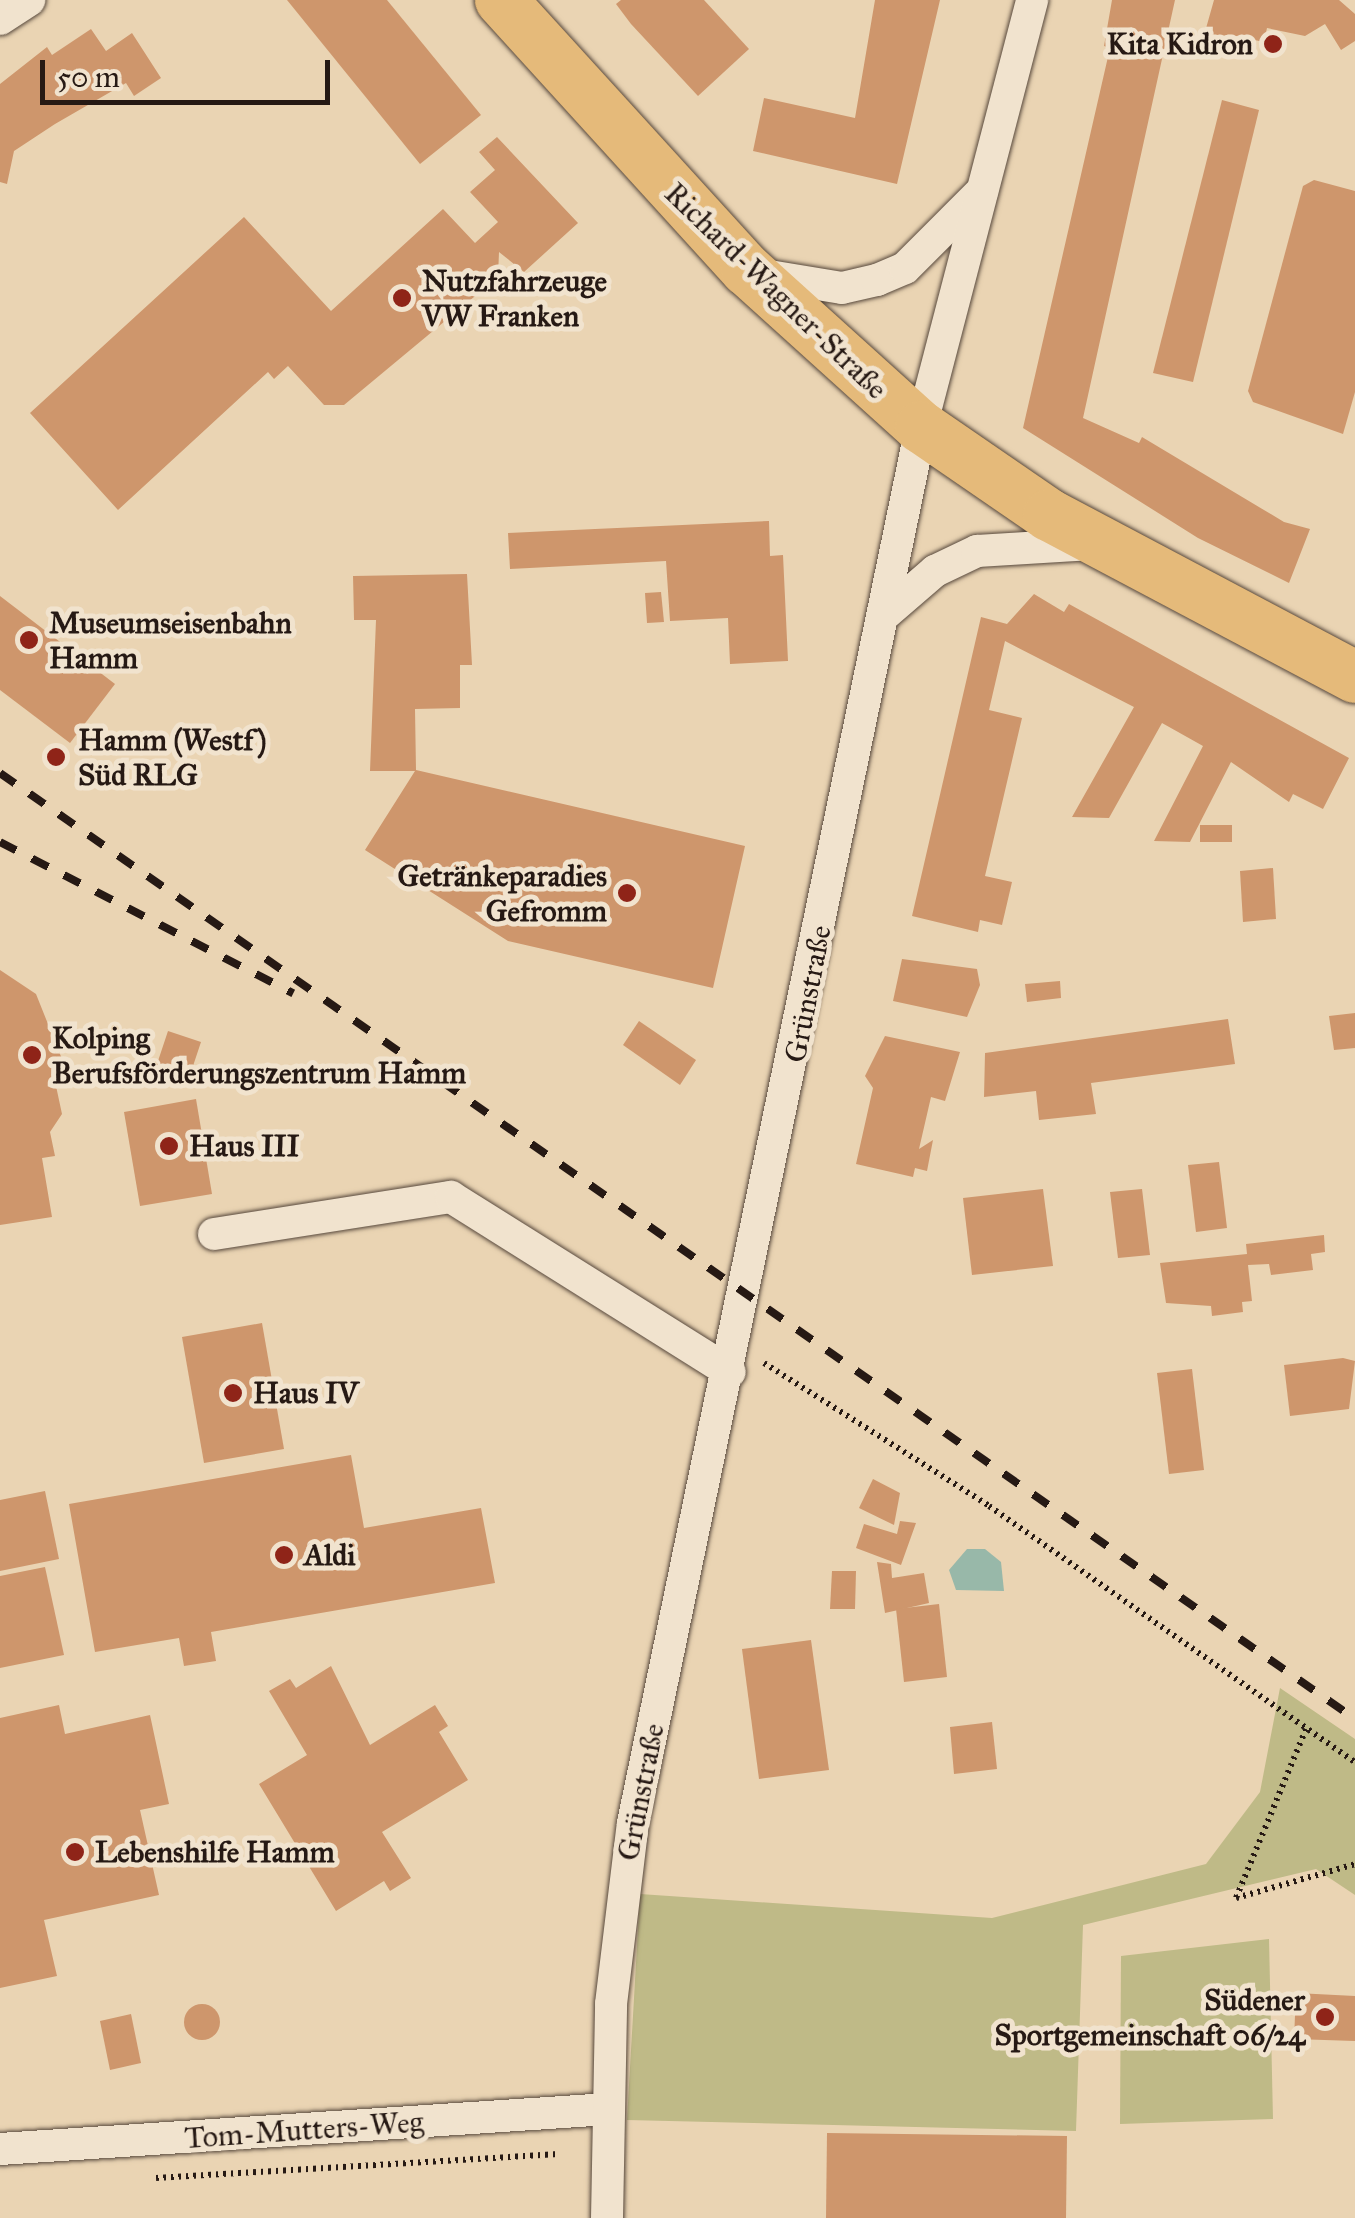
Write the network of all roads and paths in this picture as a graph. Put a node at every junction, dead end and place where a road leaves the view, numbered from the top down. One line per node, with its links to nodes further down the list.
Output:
1 (29, 0): 4 (street)
2 (501, 0): 6 (main road, Richard-Wagner-Straße)
3 (1032, 0): 5 (street, Grünstraße)
4 (0, 19)
5 (985, 188): 6 (street); 7 (street, Grünstraße)
6 (747, 270): 7 (main road, Richard-Wagner-Straße)
7 (921, 427): 8 (main road, Richard-Wagner-Straße); 9 (street, Grünstraße)
8 (1099, 544): 9 (street); 10 (main road, Richard-Wagner-Straße)
9 (883, 616): 12 (street, Grünstraße)
10 (1355, 678)
11 (214, 1234): 12 (street)
12 (733, 1359): 13 (path); 16 (street, Grünstraße)
13 (1306, 1729): 14 (path); 15 (path)
14 (1355, 1762)
15 (1355, 1864)
16 (608, 2109): 17 (street, Tom-Mutters-Weg); 20 (street, Grünstraße)
17 (0, 2149)
18 (558, 2154): 19 (path)
19 (140, 2179)
20 (608, 2218)

